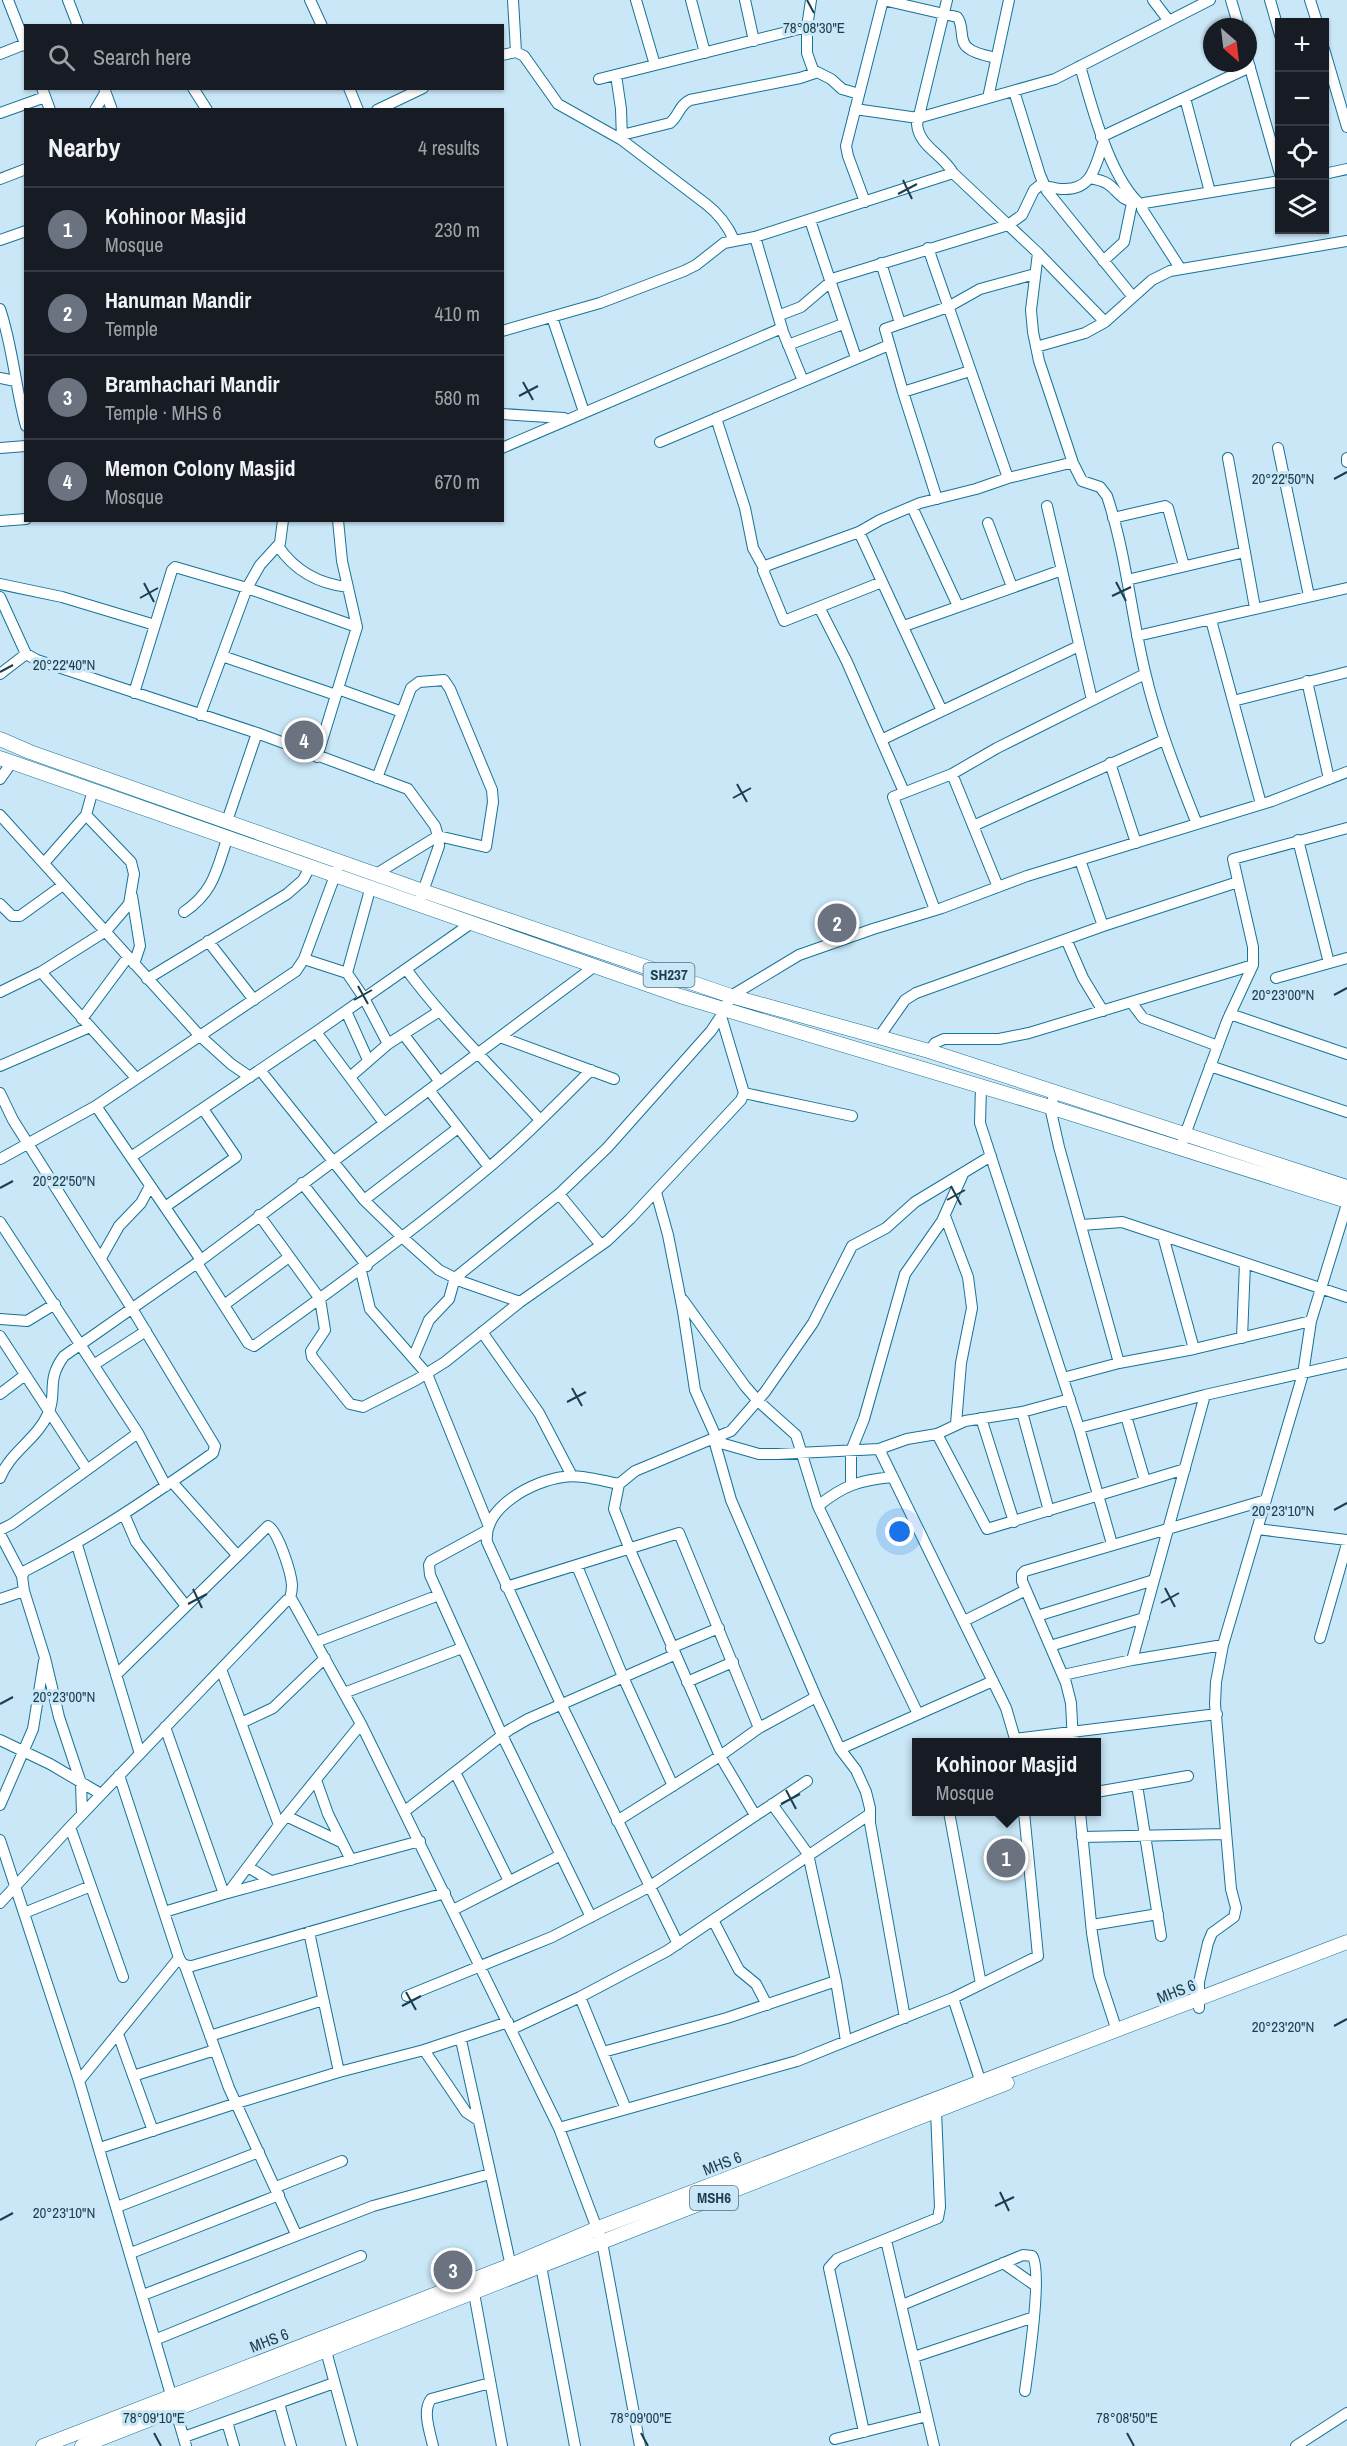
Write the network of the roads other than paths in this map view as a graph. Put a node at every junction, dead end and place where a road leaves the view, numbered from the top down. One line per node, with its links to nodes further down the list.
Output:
1 (8, 0): 26 (street)
2 (68, 0): 22 (street)
3 (310, 0): 23 (street)
4 (513, 0): 28 (street)
5 (636, 0): 33 (street)
6 (691, 0): 29 (street)
7 (745, 0): 25 (street)
8 (811, 0): 24 (street)
9 (883, 0): 17 (street); 47 (street)
10 (947, 0): 17 (street)
11 (1009, 0): 32 (street)
12 (1153, 0): 21 (street)
13 (1210, 0): 21 (street)
14 (1231, 0): 18 (street)
15 (1270, 0): 19 (street)
16 (1310, 0): 20 (street)
17 (944, 14): 32 (street); 58 (street)
18 (1236, 18)
19 (1275, 18)
20 (1316, 18)
21 (1169, 21): 34 (street)
22 (77, 24)
23 (321, 24)
24 (807, 27): 25 (street); 38 (street)
25 (754, 40): 29 (street)
26 (24, 42)
27 (24, 45): 30 (street)
28 (516, 52): 31 (street); 60 (street)
29 (705, 53): 33 (street)
30 (0, 54)
31 (504, 55)
32 (996, 58): 48 (street)
33 (655, 65): 39 (street)
34 (1080, 66): 45 (street); 61 (street)
35 (1329, 66): 59 (street)
36 (1234, 72): 49 (street)
37 (1251, 72): 62 (street)
38 (815, 73): 47 (street); 60 (street)
39 (616, 75): 40 (street); 60 (street)
40 (599, 79)
41 (193, 90): 53 (street)
42 (350, 90): 54 (street)
43 (419, 90): 55 (street)
44 (104, 91): 51 (street); 52 (street)
45 (1014, 91): 48 (street); 70 (street)
46 (43, 93): 50 (street); 57 (street)
47 (859, 94): 56 (street)
48 (988, 98): 58 (street)
49 (1185, 98): 61 (street); 71 (street)
50 (49, 108)
51 (96, 108)
52 (111, 108)
53 (206, 108)
54 (357, 108)
55 (381, 108)
56 (855, 109): 58 (street); 72 (street)
57 (0, 113)
58 (918, 118): 65 (street)
59 (1347, 127)
60 (622, 137): 79 (street)
61 (1102, 140): 67 (street); 73 (street)
62 (1275, 156)
63 (1347, 169): 66 (street)
64 (24, 170): 68 (street)
65 (953, 173): 72 (street); 75 (street)
66 (1329, 173)
67 (1089, 178): 70 (street); 73 (street)
68 (0, 179)
69 (1275, 182): 71 (street)
70 (1044, 186): 75 (street); 83 (street)
71 (1210, 192): 73 (street)
72 (865, 202): 74 (street)
73 (1137, 203): 83 (street); 85 (street)
74 (810, 219): 77 (street); 87 (street)
75 (1008, 225): 81 (street); 82 (street)
76 (24, 232): 78 (street)
77 (755, 237): 79 (street); 91 (street)
78 (0, 240)
79 (734, 240): 92 (street)
80 (1347, 241): 85 (street)
81 (928, 249): 84 (street); 89 (street)
82 (1038, 253): 86 (street); 93 (street)
83 (1103, 261): 88 (street)
84 (881, 263): 87 (street); 94 (street)
85 (1180, 268): 88 (street)
86 (1035, 274): 89 (street); 100 (street)
87 (829, 281): 91 (street); 95 (street)
88 (1133, 297): 93 (street)
89 (948, 307): 94 (street); 102 (street)
90 (0, 309): 104 (street)
91 (780, 315): 96 (street)
92 (552, 317): 97 (street); 107 (street)
93 (1105, 322): 100 (street)
94 (900, 323): 99 (street)
95 (843, 324): 98 (street); 101 (street)
96 (782, 328): 98 (street); 107 (street)
97 (504, 331)
98 (788, 345): 105 (street)
99 (889, 345): 101 (street); 106 (street)
100 (1036, 347): 118 (street)
101 (856, 358): 105 (street)
102 (970, 371): 106 (street); 119 (street)
103 (0, 378): 104 (street)
104 (15, 381): 109 (street)
105 (803, 381): 111 (street)
106 (903, 392): 120 (street)
107 (584, 412): 110 (street)
108 (504, 414): 110 (street)
109 (24, 418)
110 (568, 418): 114 (street)
111 (716, 418): 112 (street); 133 (street)
112 (660, 442)
113 (24, 446): 115 (street)
114 (504, 447)
115 (0, 448)
116 (1278, 448): 142 (street)
117 (1228, 458): 131 (street)
118 (1073, 463): 119 (street); 123 (street)
119 (1008, 478): 120 (street)
120 (937, 499): 122 (street)
121 (1047, 506): 134 (street)
122 (912, 507): 129 (street); 144 (street)
123 (1113, 518): 132 (street); 135 (street)
124 (24, 519): 125 (street)
125 (0, 521)
126 (283, 522): 130 (street)
127 (338, 522): 138 (street)
128 (988, 523): 139 (street)
129 (859, 532): 133 (street); 136 (street)
130 (278, 546): 138 (street); 140 (street)
131 (1245, 552): 132 (street); 146 (street)
132 (1184, 566): 135 (street)
133 (764, 568): 145 (street)
134 (1062, 570): 139 (street); 152 (street)
135 (1127, 580): 151 (street)
136 (882, 582): 145 (street); 149 (street)
137 (0, 584): 148 (street)
138 (348, 587): 150 (street)
139 (1012, 587): 144 (street)
140 (247, 588): 148 (street); 150 (street); 154 (street)
141 (1347, 588): 142 (street)
142 (1309, 596): 146 (street)
143 (0, 597): 153 (street)
144 (958, 606): 149 (street)
145 (819, 607): 168 (street)
146 (1255, 608): 147 (street)
147 (1211, 620): 151 (street); 162 (street)
148 (155, 625): 160 (street)
149 (904, 626): 163 (street)
150 (357, 627): 159 (street)
151 (1137, 636): 157 (street)
152 (1079, 646): 161 (street); 163 (street)
153 (26, 654): 156 (street); 160 (street)
154 (222, 656): 159 (street); 165 (street)
155 (1347, 672): 158 (street)
156 (0, 674)
157 (1145, 674): 161 (street); 169 (street)
158 (1307, 681): 162 (street); 177 (street)
159 (337, 692): 164 (street); 170 (street)
160 (134, 693): 165 (street)
161 (1092, 700): 174 (street)
162 (1233, 701): 180 (street)
163 (942, 711): 168 (street)
164 (402, 712): 175 (street); 188 (street)
165 (200, 715): 166 (street)
166 (257, 733): 170 (street); 183 (street)
167 (0, 739): 183 (main road, SH237)
168 (881, 740): 179 (street)
169 (1164, 740): 172 (street); 184 (street)
170 (317, 757): 175 (street)
171 (6, 760): 176 (street); 178 (main road, SH237)
172 (1110, 763): 185 (street); 190 (street)
173 (1347, 772): 177 (street)
174 (952, 774): 179 (street); 185 (street)
175 (377, 778): 188 (street)
176 (0, 779)
177 (1329, 779): 180 (street)
178 (93, 790): 181 (street); 187 (main road, SH237)
179 (904, 792): 202 (street)
180 (1261, 804): 184 (street)
181 (86, 815): 192 (street); 199 (street)
182 (0, 816): 192 (street)
183 (226, 821): 194 (main road, SH237)
184 (1197, 824): 190 (street)
185 (973, 826): 198 (street)
186 (1347, 828): 189 (street)
187 (228, 836): 193 (main road, SH237); 203 (street)
188 (438, 836): 195 (street); 200 (street)
189 (1298, 840): 196 (street); 212 (street)
190 (1136, 843): 191 (street)
191 (1080, 860): 198 (street); 205 (street)
192 (44, 863): 197 (street)
193 (311, 865): 194 (main road, SH237); 208 (street)
194 (338, 868): 195 (main road, SH237); 210 (street)
195 (374, 880): 200 (main road, SH237); 217 (street)
196 (1238, 882): 205 (street); 213 (street)
197 (63, 885): 201 (street); 206 (street)
198 (998, 887): 202 (street)
199 (132, 895): 206 (street); 211 (street)
200 (421, 897): 204 (main road, SH237); 221 (main road, SH237)
201 (0, 904)
202 (935, 910): 221 (street)
203 (184, 912)
204 (473, 922): 214 (main road, SH237); 215 (street)
205 (1103, 926): 207 (street)
206 (106, 931): 211 (street); 216 (street)
207 (1066, 939): 226 (street); 235 (street)
208 (208, 942): 219 (street); 223 (street)
209 (1347, 958): 212 (street)
210 (304, 959): 217 (street); 223 (street)
211 (131, 961): 219 (street); 230 (street)
212 (1329, 963): 218 (street)
213 (1252, 965): 224 (street); 229 (street)
214 (595, 966): 228 (main road, SH237); 234 (street)
215 (406, 969): 222 (street); 227 (street)
216 (41, 972): 220 (street); 230 (street)
217 (347, 973): 222 (street)
218 (1276, 978)
219 (147, 979): 232 (street)
220 (0, 992)
221 (731, 996): 228 (street); 235 (main road, SH237)
222 (364, 998): 225 (street); 236 (street)
223 (254, 1000): 232 (street)
224 (1131, 1002): 226 (street); 237 (street)
225 (346, 1011): 231 (street); 241 (street)
226 (1103, 1011): 238 (street)
227 (438, 1012): 233 (street); 239 (street)
228 (723, 1012): 251 (main road, SH237); 255 (street); 277 (street)
229 (1230, 1014): 237 (street); 240 (street)
230 (86, 1023): 242 (street); 248 (street)
231 (316, 1032): 244 (street); 247 (street)
232 (199, 1035): 246 (street); 248 (street)
233 (404, 1035): 236 (street); 250 (street)
234 (500, 1037): 239 (street); 245 (street)
235 (879, 1037): 238 (main road, SH237)
236 (388, 1044): 241 (street)
237 (1218, 1046): 243 (street)
238 (929, 1051): 253 (main road, SH237)
239 (479, 1052): 250 (street); 261 (street)
240 (1347, 1054)
241 (368, 1060): 247 (street)
242 (0, 1066)
243 (1210, 1066): 259 (street); 264 (street)
244 (260, 1070): 246 (street); 270 (street)
245 (591, 1070): 249 (street); 261 (street)
246 (250, 1077): 258 (street)
247 (350, 1077): 262 (street)
248 (136, 1078): 256 (street)
249 (614, 1079)
250 (440, 1082): 252 (street)
251 (981, 1086): 257 (main road, SH237); 267 (street)
252 (429, 1090): 262 (street); 263 (street)
253 (1056, 1091): 257 (street); 264 (main road, SH237)
254 (0, 1093): 265 (street)
255 (744, 1093): 260 (street); 276 (street)
256 (96, 1106): 265 (street); 268 (street)
257 (1050, 1107): 266 (main road, SH237); 284 (street)
258 (203, 1108): 268 (street); 280 (street)
259 (1347, 1112)
260 (852, 1116)
261 (540, 1120): 271 (street)
262 (384, 1123): 270 (street)
263 (458, 1128): 271 (street); 278 (street)
264 (1185, 1134): 266 (street); 275 (main road, SH237)
265 (28, 1145): 269 (street); 289 (street)
266 (1180, 1148): 279 (main road, SH237)
267 (991, 1156): 272 (street); 317 (street)
268 (131, 1157): 274 (street)
269 (0, 1159)
270 (332, 1160): 273 (street); 278 (street)
271 (489, 1167): 286 (street)
272 (963, 1174): 282 (street); 321 (street)
273 (302, 1183): 281 (street); 292 (street)
274 (150, 1186): 280 (street); 289 (street)
275 (1347, 1186)
276 (656, 1192): 287 (street); 295 (street)
277 (559, 1194): 287 (street); 293 (street)
278 (364, 1200): 286 (street)
279 (1347, 1203): 294 (street)
280 (165, 1207): 290 (street)
281 (260, 1215): 288 (street); 290 (street)
282 (945, 1216): 326 (street); 332 (street)
283 (0, 1222): 299 (street)
284 (1082, 1225): 285 (street); 311 (street)
285 (1163, 1236): 291 (street); 309 (street)
286 (402, 1237): 292 (street); 293 (street)
287 (601, 1245): 298 (street)
288 (289, 1257): 297 (street); 300 (street)
289 (101, 1258): 301 (street)
290 (199, 1261): 300 (street); 301 (street)
291 (1245, 1263): 294 (street); 307 (street)
292 (364, 1268): 297 (street); 310 (street)
293 (455, 1278): 298 (street); 310 (street)
294 (1321, 1288): 296 (street); 303 (street)
295 (680, 1294): 321 (street); 330 (street)
296 (1347, 1297)
297 (320, 1299): 300 (street); 314 (street)
298 (520, 1302): 305 (street)
299 (55, 1304): 302 (street); 308 (street)
300 (224, 1305)
301 (131, 1307): 304 (street); 308 (street)
302 (0, 1319)
303 (1311, 1321): 307 (street); 315 (street)
304 (146, 1331): 313 (street); 340 (street)
305 (482, 1332): 314 (street); 337 (street)
306 (0, 1336): 316 (street)
307 (1242, 1338): 309 (street)
308 (81, 1343): 313 (street); 323 (street)
309 (1194, 1349): 311 (street)
310 (414, 1358): 314 (street)
311 (1119, 1363): 317 (street)
312 (1347, 1363): 315 (street)
313 (94, 1364): 328 (street)
314 (427, 1374): 349 (street)
315 (1303, 1374): 319 (street); 344 (street)
316 (25, 1375): 318 (street); 323 (street)
317 (1063, 1378): 320 (street)
318 (0, 1394)
319 (1205, 1395): 324 (street); 335 (street)
320 (1070, 1399): 322 (street); 327 (street)
321 (758, 1401): 330 (street); 333 (street)
322 (1022, 1412): 325 (street); 346 (street)
323 (49, 1413): 334 (street); 336 (street)
324 (1126, 1416): 327 (street); 339 (street)
325 (981, 1418): 326 (street); 348 (street)
326 (956, 1424): 329 (street)
327 (1079, 1428): 343 (street)
328 (138, 1433): 334 (street); 340 (street)
329 (937, 1434): 331 (street); 348 (street)
330 (716, 1439): 333 (street); 341 (street); 389 (street)
331 (879, 1449): 332 (street); 338 (street)
332 (851, 1451): 333 (street); 342 (street)
333 (802, 1454): 345 (street)
334 (86, 1468): 352 (street)
335 (1185, 1469): 339 (street); 350 (street)
336 (1, 1472)
337 (572, 1476): 341 (street); 349 (street)
338 (893, 1477): 342 (street); 370 (street)
339 (1145, 1481): 343 (street)
340 (169, 1484): 347 (street); 357 (street)
341 (620, 1484): 356 (street)
342 (851, 1484): 345 (street)
343 (1098, 1495): 346 (street); 354 (street)
344 (1266, 1500): 350 (street); 351 (street)
345 (818, 1506): 391 (street)
346 (1049, 1511): 348 (street)
347 (124, 1514): 355 (street); 367 (street)
348 (1014, 1522)
349 (487, 1528): 361 (street); 364 (street)
350 (1169, 1528): 354 (street); 360 (street)
351 (1257, 1529): 353 (street); 374 (street)
352 (0, 1532): 359 (street)
353 (1347, 1542): 372 (street)
354 (1112, 1544): 362 (street)
355 (77, 1545): 359 (street); 383 (street)
356 (630, 1550): 358 (street); 371 (street); 377 (street)
357 (237, 1554): 366 (street); 367 (street)
358 (577, 1566): 361 (street); 385 (street)
359 (22, 1576): 363 (street)
360 (1154, 1580): 368 (street); 369 (street)
361 (506, 1587): 390 (street)
362 (1026, 1590): 368 (street); 370 (street)
363 (24, 1591): 365 (street); 378 (street)
364 (439, 1595): 373 (street); 376 (street)
365 (0, 1599)
366 (290, 1599): 373 (street); 382 (street)
367 (186, 1606): 383 (street)
368 (1037, 1616): 375 (street)
369 (1144, 1618): 375 (street); 380 (street)
370 (964, 1621): 386 (street)
371 (719, 1628): 377 (street); 381 (street)
372 (1320, 1638)
373 (316, 1642): 379 (street)
374 (1223, 1645): 380 (street); 392 (street)
375 (1050, 1646): 384 (street)
376 (462, 1648): 388 (street); 397 (street)
377 (673, 1651): 385 (street); 387 (street)
378 (45, 1658): 402 (street); 410 (street)
379 (325, 1658): 388 (street); 393 (street)
380 (1132, 1660): 384 (street)
381 (733, 1662): 387 (street); 396 (street)
382 (221, 1669): 393 (street); 395 (street)
383 (116, 1675): 403 (street)
384 (1063, 1676): 399 (street)
385 (623, 1677): 390 (street); 412 (street)
386 (993, 1681): 391 (street); 398 (street)
387 (687, 1682): 404 (street)
388 (344, 1693): 394 (street)
389 (816, 1697): 396 (street); 401 (street)
390 (561, 1704): 397 (street); 425 (street)
391 (918, 1714): 401 (street)
392 (1217, 1714): 399 (street); 428 (street)
393 (241, 1724): 426 (street)
394 (361, 1724): 408 (street); 417 (street)
395 (165, 1727): 403 (street); 443 (street)
396 (759, 1728): 404 (street)
397 (502, 1735): 405 (street); 435 (street)
398 (1015, 1738)
399 (1072, 1738)
400 (0, 1740): 402 (street)
401 (840, 1749): 419 (street)
402 (23, 1751): 410 (street); 416 (street)
403 (140, 1754): 406 (street)
404 (720, 1756): 412 (street); 420 (street)
405 (455, 1772): 417 (street); 439 (street)
406 (119, 1775): 414 (street); 447 (street)
407 (1188, 1776): 411 (street)
408 (316, 1780): 421 (street); 433 (street)
409 (807, 1781): 415 (street)
410 (81, 1783): 414 (street); 418 (street)
411 (1137, 1785): 413 (street); 429 (street)
412 (673, 1786): 425 (street)
413 (1101, 1791)
414 (101, 1794): 418 (street)
415 (772, 1804): 420 (street); 434 (street)
416 (0, 1805)
417 (405, 1811): 432 (street)
418 (82, 1814): 427 (street)
419 (870, 1814): 434 (street); 469 (street)
420 (755, 1815): 442 (street)
421 (286, 1816): 426 (street); 433 (street)
422 (950, 1816): 462 (street)
423 (1024, 1816): 462 (street)
424 (1080, 1816): 430 (street)
425 (617, 1821): 442 (street)
426 (279, 1825): 437 (street)
427 (70, 1827): 440 (street); 441 (street)
428 (1226, 1834): 429 (street); 467 (street)
429 (1145, 1836): 430 (street); 449 (street)
430 (1082, 1838): 452 (street)
431 (0, 1840): 440 (street)
432 (420, 1841): 436 (street); 444 (street)
433 (341, 1842): 436 (street)
434 (808, 1854): 451 (street); 461 (street)
435 (561, 1855): 439 (street); 450 (street)
436 (351, 1860): 438 (street)
437 (248, 1866): 438 (street); 443 (street)
438 (271, 1881): 443 (street)
439 (509, 1881): 446 (street)
440 (16, 1886): 445 (street); 448 (street)
441 (91, 1886): 448 (street); 460 (street)
442 (649, 1887): 450 (street); 456 (street)
443 (226, 1893): 447 (street)
444 (445, 1893): 446 (street); 453 (street)
445 (1, 1899)
446 (453, 1910): 459 (street)
447 (164, 1912): 458 (street)
448 (24, 1913): 481 (street)
449 (1158, 1914): 452 (street); 454 (street)
450 (591, 1917): 459 (street)
451 (713, 1920): 456 (street); 468 (street)
452 (1092, 1924): 471 (street)
453 (309, 1932): 458 (street); 466 (street)
454 (1161, 1936)
455 (1347, 1942): 467 (main road, MHS 6)
456 (678, 1944): 464 (street)
457 (1347, 1950): 467 (main road, MSH6)
458 (182, 1962): 472 (street); 473 (street)
459 (480, 1966): 463 (street); 470 (street)
460 (123, 1977)
461 (836, 1981): 468 (street); 475 (street)
462 (981, 1984): 465 (street)
463 (407, 1996)
464 (580, 1997): 470 (street); 478 (street)
465 (953, 1998): 469 (street); 482 (street)
466 (323, 2000): 473 (street); 479 (street)
467 (1199, 2004): 471 (main road, MHS 6); 482 (main road, MSH6)
468 (767, 2005): 478 (street)
469 (905, 2018): 475 (street)
470 (510, 2026): 474 (street); 487 (street)
471 (1117, 2031): 482 (main road, MHS 6)
472 (118, 2034): 480 (street); 481 (street)
473 (210, 2036): 476 (street)
474 (461, 2040): 477 (street); 486 (street)
475 (846, 2041): 484 (street)
476 (215, 2050): 480 (street); 483 (street)
477 (424, 2050): 479 (street); 486 (street)
478 (603, 2052): 484 (street)
479 (339, 2072): 483 (street)
480 (133, 2076): 488 (street)
481 (80, 2081): 489 (street)
482 (983, 2088): 485 (main road, MSH6); 495 (main road, MHS 6)
483 (237, 2103): 488 (street); 490 (street)
484 (626, 2109): 487 (street)
485 (936, 2111): 497 (street); 498 (main road, MSH6)
486 (478, 2120): 492 (street)
487 (559, 2128): 495 (street)
488 (153, 2131): 489 (street)
489 (100, 2148): 494 (street)
490 (259, 2152): 493 (street); 494 (street)
491 (342, 2161): 493 (street)
492 (489, 2174): 496 (street); 503 (street)
493 (278, 2191): 496 (street); 499 (street)
494 (117, 2207): 499 (street)
495 (598, 2228): 498 (street); 503 (main road, MHS 6)
496 (296, 2234): 506 (street)
497 (886, 2240): 507 (street); 521 (street)
498 (602, 2242): 502 (main road, MSH6); 532 (street)
499 (131, 2253): 506 (street)
500 (361, 2256): 509 (street)
501 (1003, 2264): 504 (street); 504 (street); 507 (street)
502 (541, 2266): 503 (main road, MSH6); 531 (street)
503 (512, 2271): 505 (main road, MSH6); 515 (main road, MHS 6)
504 (1036, 2286): 508 (street)
505 (474, 2293): 510 (main road, MSH6); 513 (street)
506 (143, 2295): 509 (street)
507 (902, 2305): 511 (street)
508 (1034, 2317): 511 (street); 514 (street)
509 (157, 2339): 515 (street)
510 (326, 2350): 512 (street); 517 (main road, MSH6)
511 (914, 2357): 519 (street)
512 (334, 2383): 516 (street); 528 (street)
513 (490, 2383): 529 (street); 530 (street)
514 (1025, 2391)
515 (173, 2395): 517 (street); 524 (main road, MHS 6)
516 (279, 2403): 520 (street); 527 (street)
517 (177, 2409): 523 (street); 525 (main road, MSH6)
518 (1347, 2413): 534 (street)
519 (927, 2416): 521 (street); 533 (street)
520 (227, 2421): 523 (street); 526 (street)
521 (864, 2432): 522 (street)
522 (835, 2439)
523 (185, 2441)
524 (43, 2446)
525 (82, 2446)
526 (234, 2446)
527 (291, 2446)
528 (352, 2446)
529 (433, 2446)
530 (502, 2446)
531 (575, 2446)
532 (640, 2446)
533 (934, 2446)
534 (1296, 2446)

